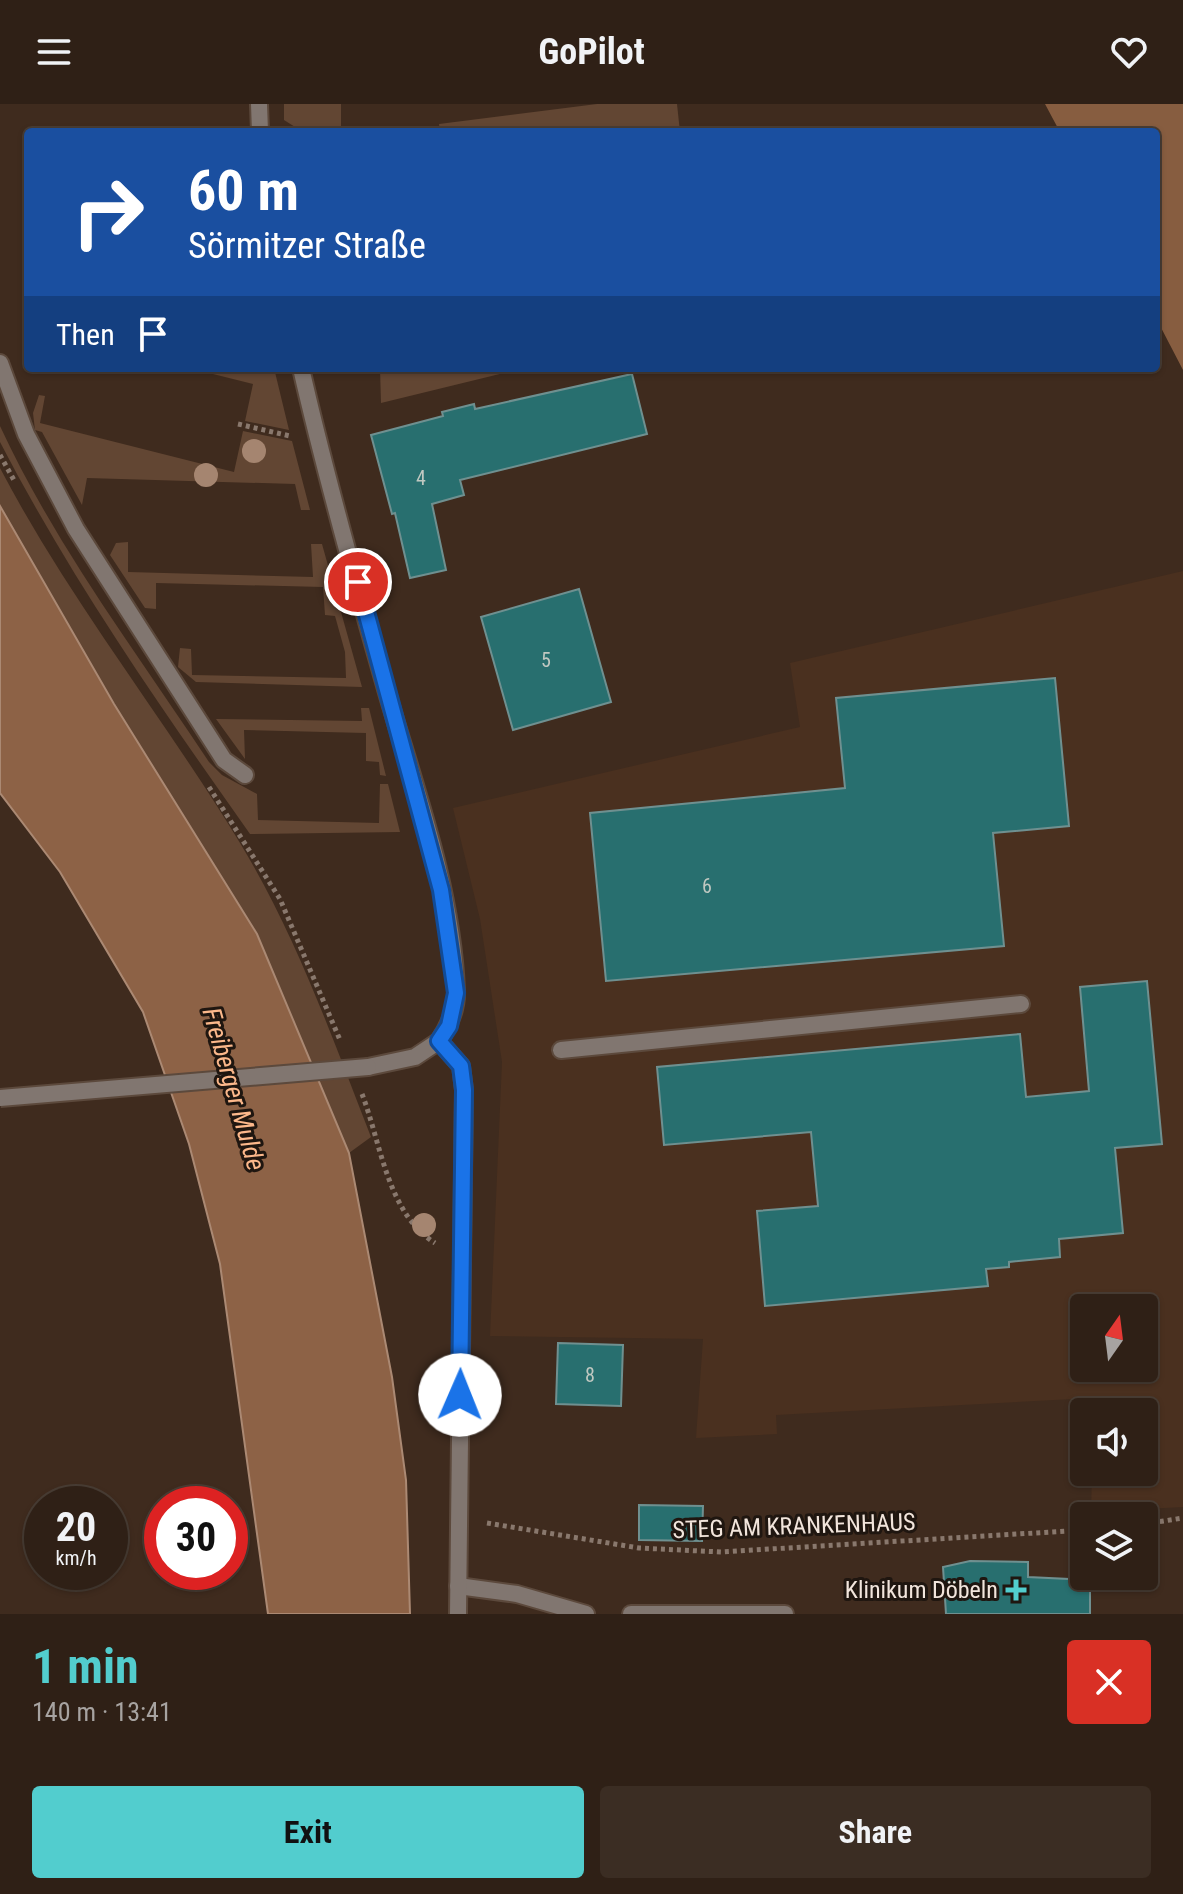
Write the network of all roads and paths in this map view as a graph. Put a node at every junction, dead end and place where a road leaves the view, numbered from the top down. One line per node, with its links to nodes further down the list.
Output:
1 (259, 104): 2 (street)
2 (260, 128)
3 (0, 363): 7 (street)
4 (302, 372): 6 (street)
5 (238, 424): 6 (path)
6 (318, 442): 9 (street)
7 (245, 775)
8 (1021, 1004): 10 (street)
9 (439, 1041): 12 (street, bridge); 13 (street)
10 (561, 1050)
11 (360, 1090): 13 (path)
12 (0, 1098)
13 (461, 1260): 14 (street)
14 (459, 1518): 17 (path, STEG AM KRANKENHAUS); 18 (street)
15 (1183, 1518): 16 (path)
16 (1158, 1522)
17 (1070, 1531)
18 (458, 1586): 19 (street); 20 (street)
19 (458, 1614)
20 (586, 1614)
21 (631, 1614): 22 (street)
22 (785, 1614)

